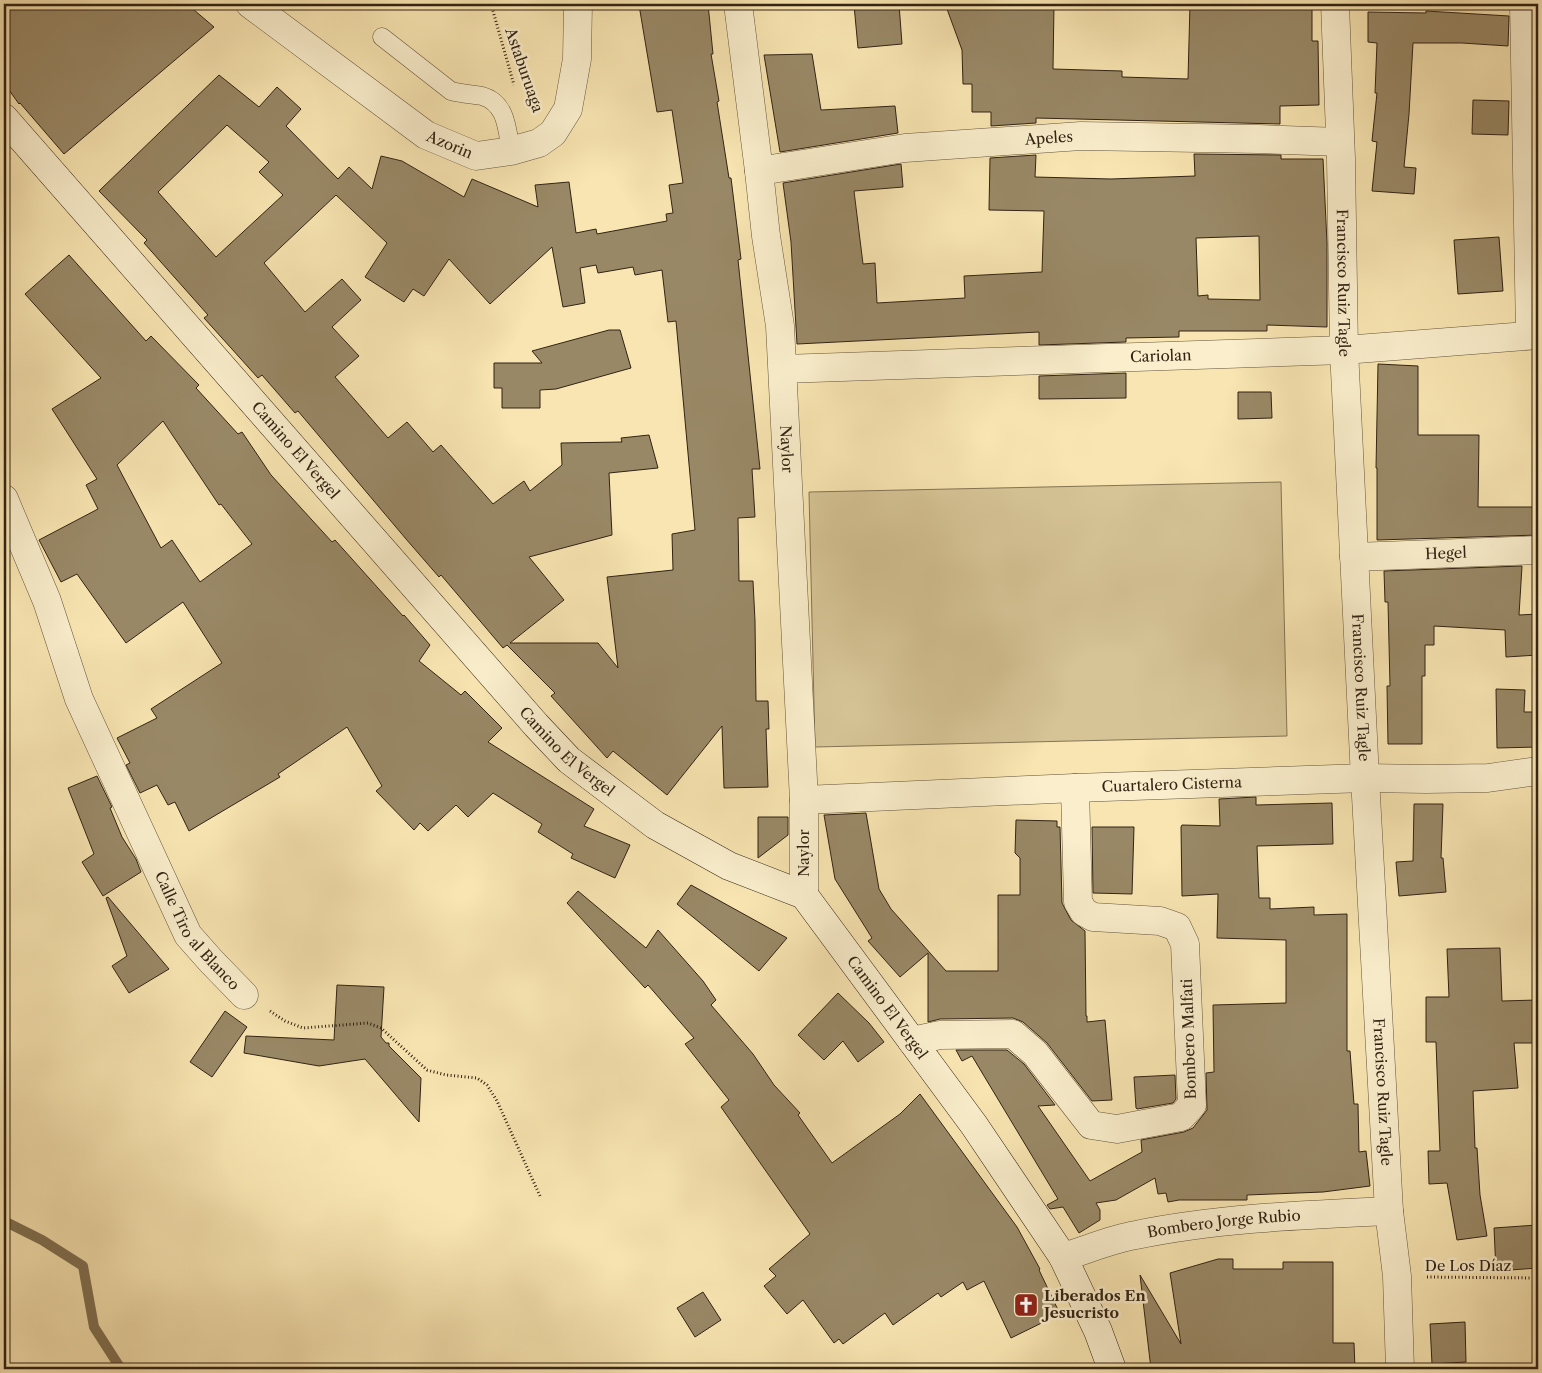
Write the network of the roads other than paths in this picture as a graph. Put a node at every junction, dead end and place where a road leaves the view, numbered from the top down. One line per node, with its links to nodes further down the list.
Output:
1 (250, 4): 9 (street, Azorin)
2 (578, 4): 9 (street, Azorin)
3 (738, 4): 10 (street, Naylor)
4 (1335, 4): 8 (street, Francisco Ruiz Tagle)
5 (1524, 4): 11 (street)
6 (382, 37): 9 (lane)
7 (4, 118): 21 (street, Camino El Vergel)
8 (1340, 142): 10 (street, Apeles); 12 (street, Francisco Ruiz Tagle)
9 (511, 152)
10 (759, 171): 13 (street, Naylor)
11 (1534, 334): 12 (street, Cariolan)
12 (1344, 350): 13 (street, Cariolan); 16 (street, Francisco Ruiz Tagle)
13 (783, 369): 20 (street, Naylor)
14 (4, 499): 22 (street, Calle Tiro al Blanco)
15 (1538, 550): 16 (street, Hegel)
16 (1354, 557): 18 (street, Francisco Ruiz Tagle)
17 (1538, 770): 18 (street, Cuartalero Cisterna)
18 (1365, 778): 19 (street, Cuartalero Cisterna); 24 (street, Francisco Ruiz Tagle)
19 (1076, 788): 20 (street, Cuartalero Cisterna); 23 (street, Bombero Malfati)
20 (804, 800): 21 (street, Naylor)
21 (804, 895): 23 (street, Camino El Vergel)
22 (244, 994)
23 (912, 1041): 25 (street, Camino El Vergel)
24 (1389, 1211): 25 (street, Bombero Jorge Rubio); 27 (street, Francisco Ruiz Tagle)
25 (1063, 1257): 26 (street, Camino El Vergel)
26 (1112, 1369)
27 (1400, 1369)

